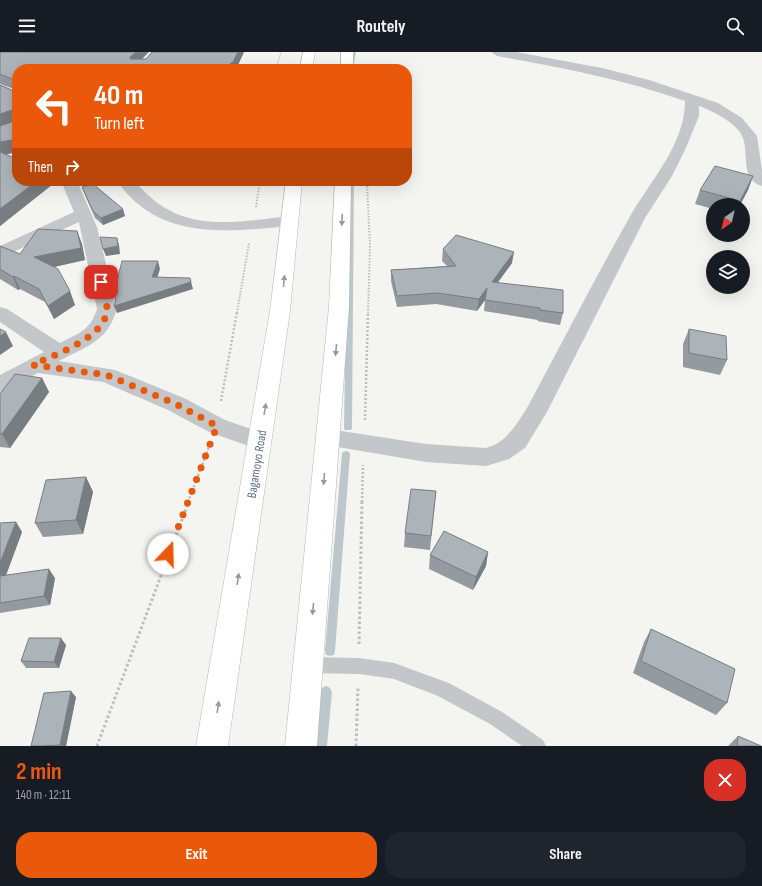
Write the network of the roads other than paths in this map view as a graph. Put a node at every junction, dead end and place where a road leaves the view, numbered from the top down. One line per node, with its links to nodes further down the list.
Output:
1 (309, 52): 4 (highway)
2 (347, 52): 5 (highway)
3 (497, 52): 6 (street)
4 (307, 64)
5 (346, 64)
6 (692, 99): 7 (street); 19 (street)
7 (760, 173)
8 (71, 186): 12 (street)
9 (130, 186): 13 (street)
10 (294, 186): 13 (highway, Bagamoyo Road)
11 (343, 186): 19 (highway, one-way to 19)
12 (83, 214): 14 (street); 16 (street)
13 (290, 221): 20 (highway, Bagamoyo Road, one-way to 13)
14 (0, 252)
15 (0, 313): 16 (street)
16 (59, 352): 17 (street)
17 (33, 365): 18 (street); 20 (street)
18 (0, 384)
19 (328, 438): 21 (highway, one-way to 21)
20 (260, 441): 22 (highway, Bagamoyo Road, one-way to 20)
21 (308, 664): 23 (highway); 24 (lane)
22 (212, 746)
23 (301, 746)
24 (537, 746)

